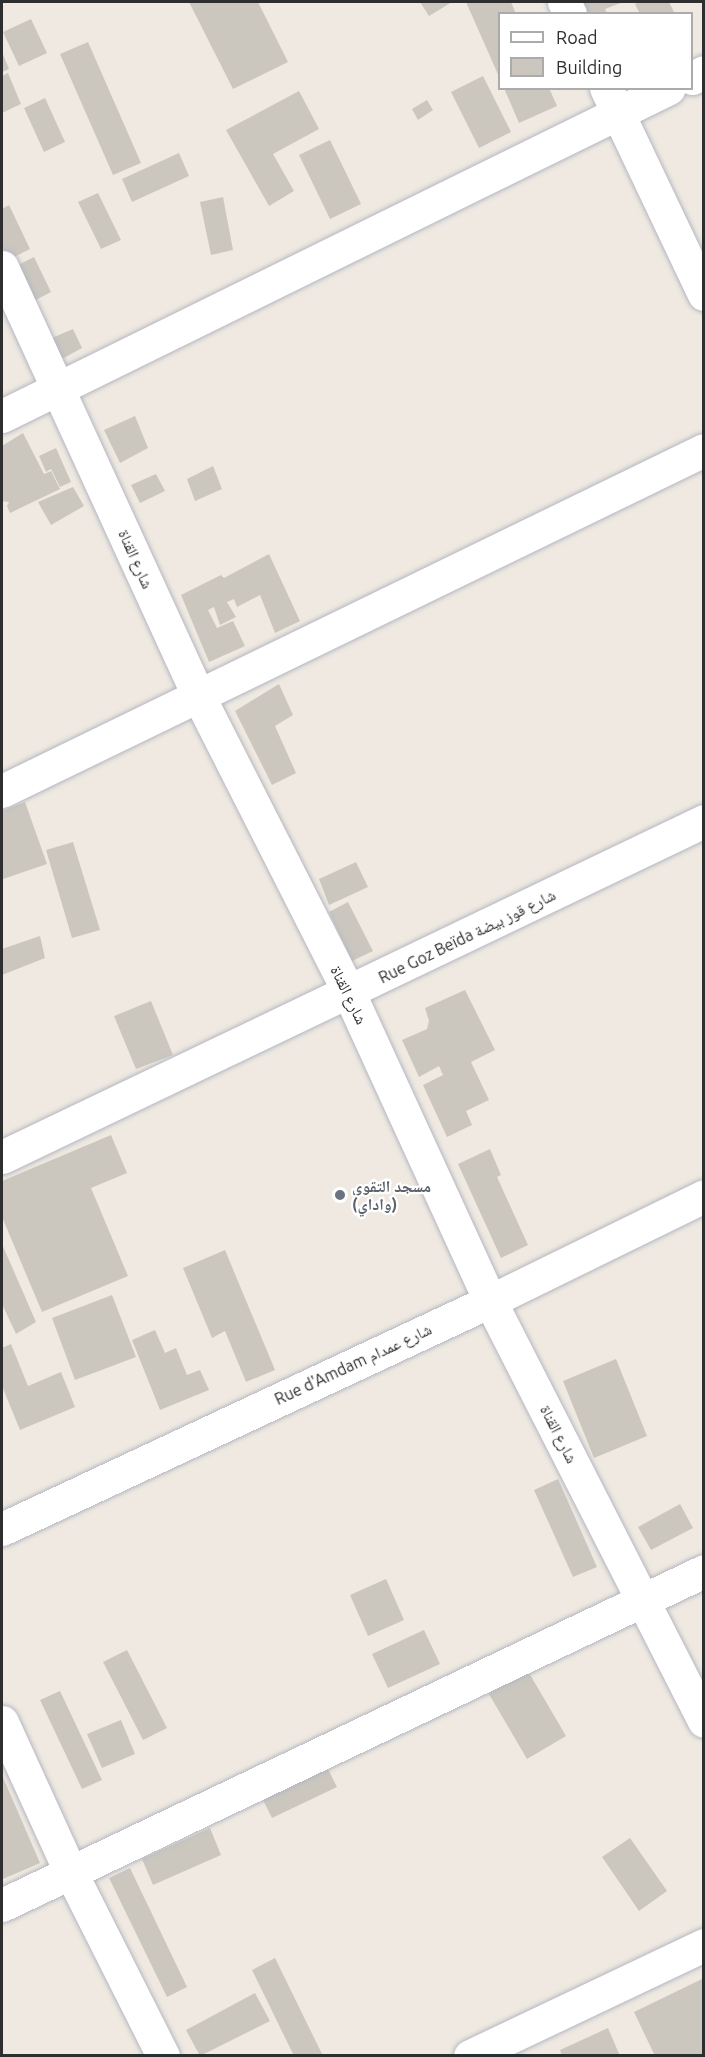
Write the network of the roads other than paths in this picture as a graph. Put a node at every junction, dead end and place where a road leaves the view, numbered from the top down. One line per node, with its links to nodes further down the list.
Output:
1 (660, 90): 2 (street)
2 (612, 101): 4 (street); 5 (street)
3 (2, 267): 5 (street, شارع القناة)
4 (704, 294)
5 (59, 388): 6 (street); 8 (street, شارع القناة)
6 (2, 416)
7 (704, 450): 8 (street)
8 (198, 695): 9 (street); 11 (street, شارع القناة)
9 (2, 791)
10 (704, 821): 11 (street, Rue Goz Beïda شارع قوز بيضة)
11 (349, 993): 12 (street, Rue Goz Beïda شارع قوز بيضة); 14 (street, شارع القناة)
12 (2, 1157)
13 (704, 1196): 14 (street, Rue d'Amdam شارع عمدام)
14 (490, 1301): 15 (street, Rue d'Amdam شارع عمدام); 17 (street, شارع القناة)
15 (2, 1528)
16 (704, 1571): 17 (street)
17 (644, 1600): 18 (street, شارع القناة); 20 (street)
18 (704, 1720)
19 (2, 1722): 20 (street)
20 (70, 1871): 21 (street); 23 (street)
21 (2, 1905)
22 (704, 1945): 24 (street)
23 (163, 2055)
24 (470, 2055)

